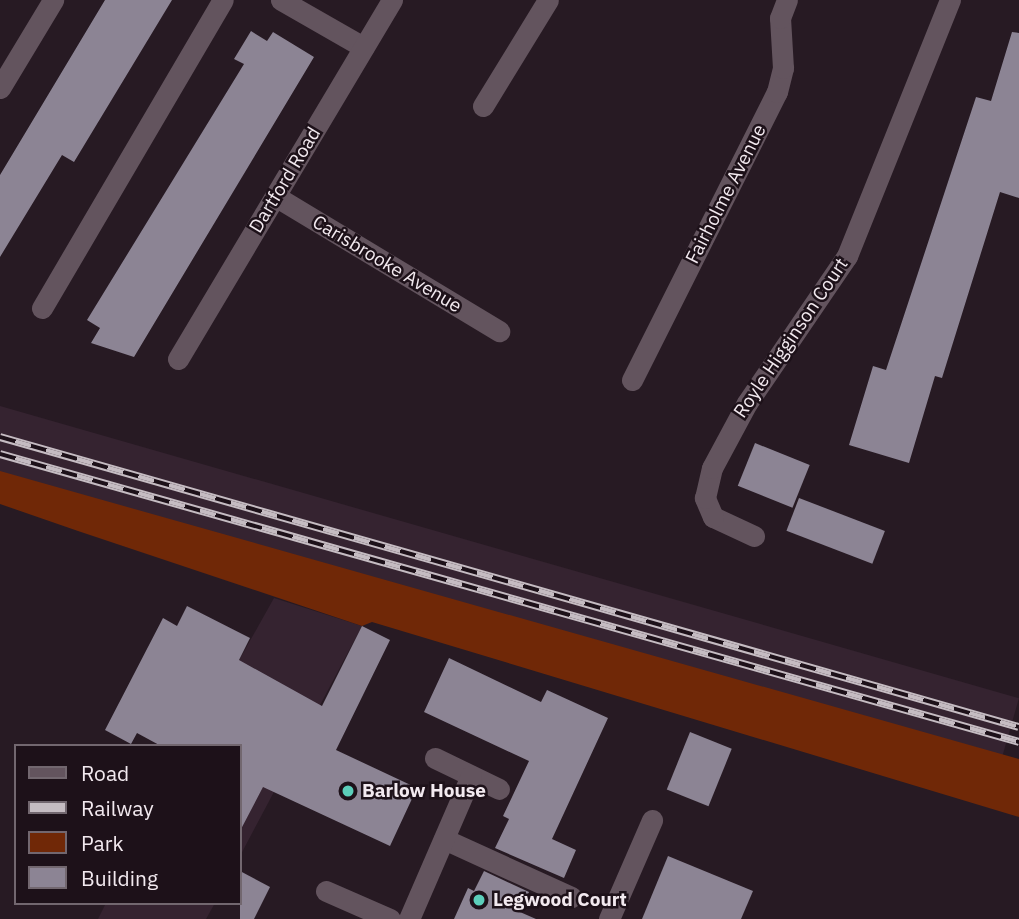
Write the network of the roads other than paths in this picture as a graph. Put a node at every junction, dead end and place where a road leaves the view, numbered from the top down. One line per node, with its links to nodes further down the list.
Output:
1 (53, 0): 9 (street)
2 (223, 0): 12 (street)
3 (282, 0): 8 (street)
4 (392, 0): 8 (street, Dartford Road)
5 (787, 0): 15 (street, Fairholme Avenue)
6 (950, 0): 16 (street, Royle Higginson Court)
7 (545, 1): 10 (street)
8 (363, 47): 11 (street, Dartford Road)
9 (0, 88)
10 (483, 106)
11 (275, 196): 13 (street, Carisbrooke Avenue); 14 (street, Dartford Road)
12 (42, 308)
13 (499, 331)
14 (178, 359)
15 (632, 380)
16 (754, 536)
17 (435, 758): 18 (street)
18 (471, 776): 19 (street); 21 (street)
19 (499, 789)
20 (652, 820): 26 (street)
21 (444, 839): 23 (street); 25 (street)
22 (326, 891): 24 (street)
23 (571, 897)
24 (390, 919)
25 (409, 919)
26 (609, 919)

